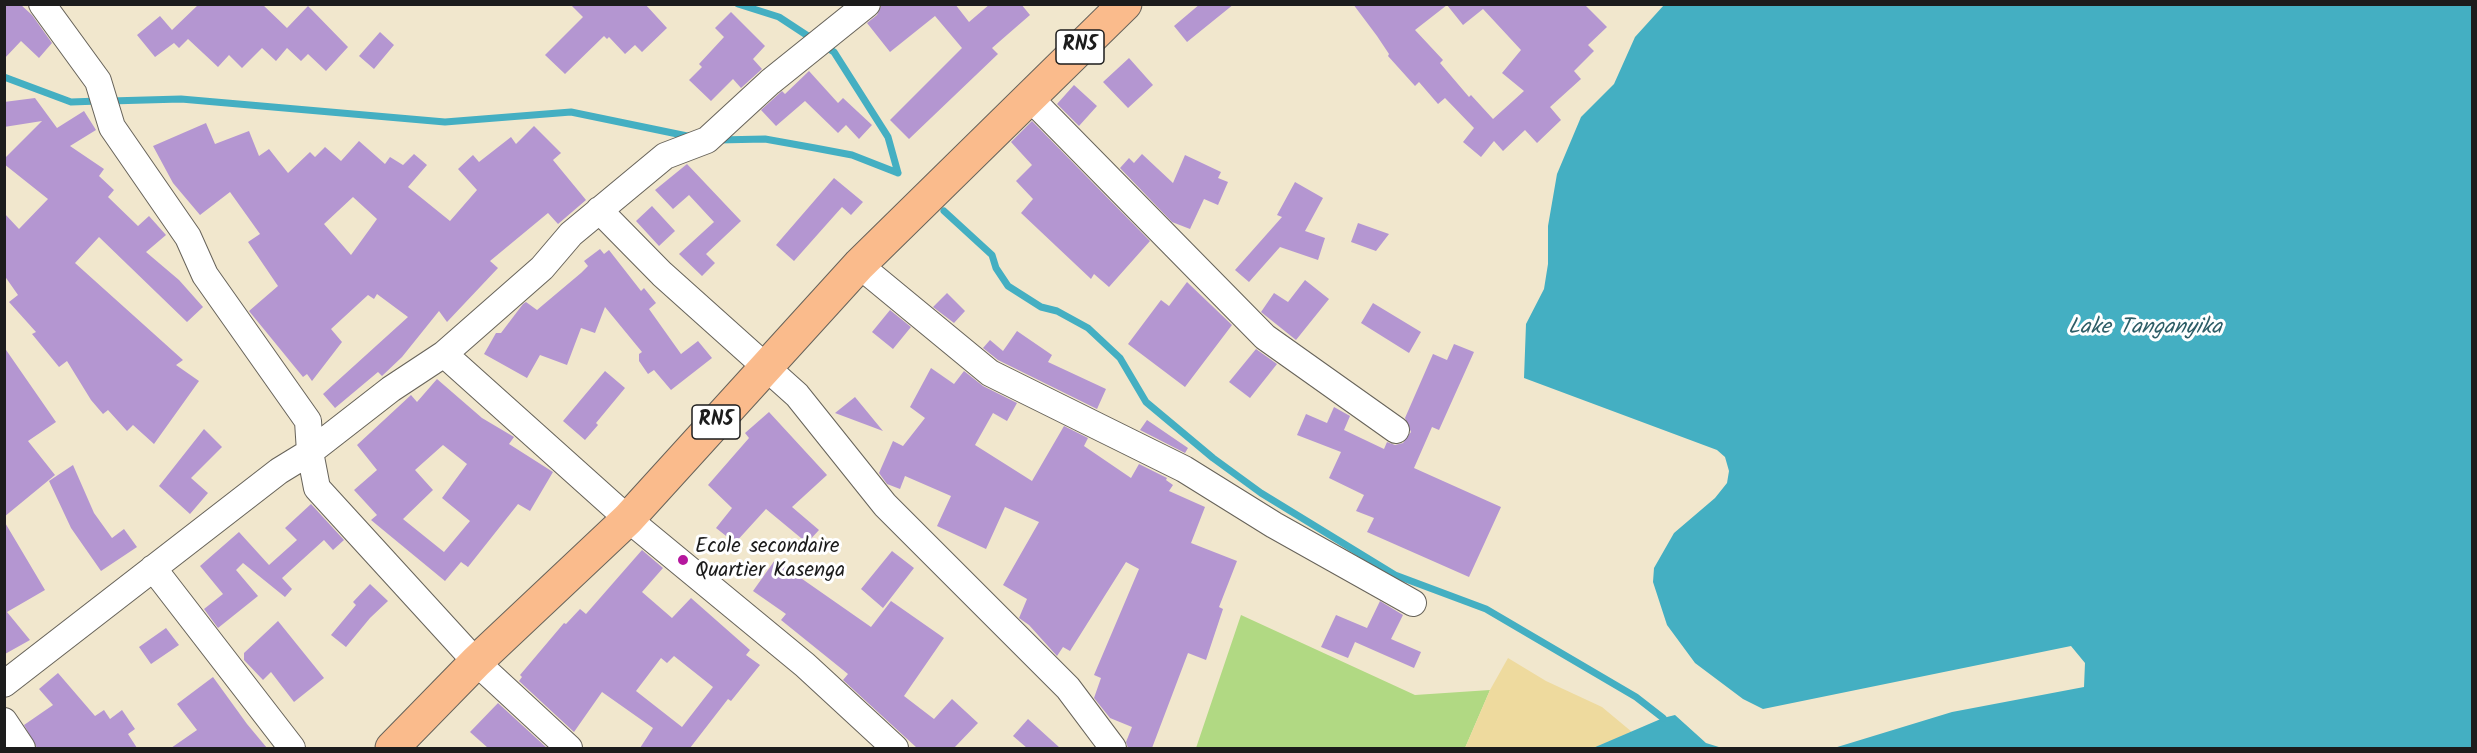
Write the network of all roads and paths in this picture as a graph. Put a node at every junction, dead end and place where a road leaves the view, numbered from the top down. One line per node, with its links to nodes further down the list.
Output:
1 (42, 4): 10 (street)
2 (867, 4): 5 (street)
3 (1125, 4): 4 (highway, RN5)
4 (1028, 96): 6 (highway, RN5); 9 (street)
5 (599, 210): 7 (street); 8 (street)
6 (859, 265): 8 (highway, RN5); 13 (street)
7 (444, 354): 10 (street); 11 (street)
8 (765, 367): 11 (highway, RN5); 22 (street)
9 (1396, 430)
10 (310, 452): 12 (street); 14 (street)
11 (628, 519): 14 (highway, RN5); 21 (street)
12 (153, 568): 15 (street); 18 (street)
13 (1413, 603)
14 (476, 662): 19 (highway, RN5); 20 (street)
15 (4, 684)
16 (4, 721): 17 (street)
17 (22, 748)
18 (292, 748)
19 (392, 748)
20 (568, 748)
21 (895, 748)
22 (1113, 748)

